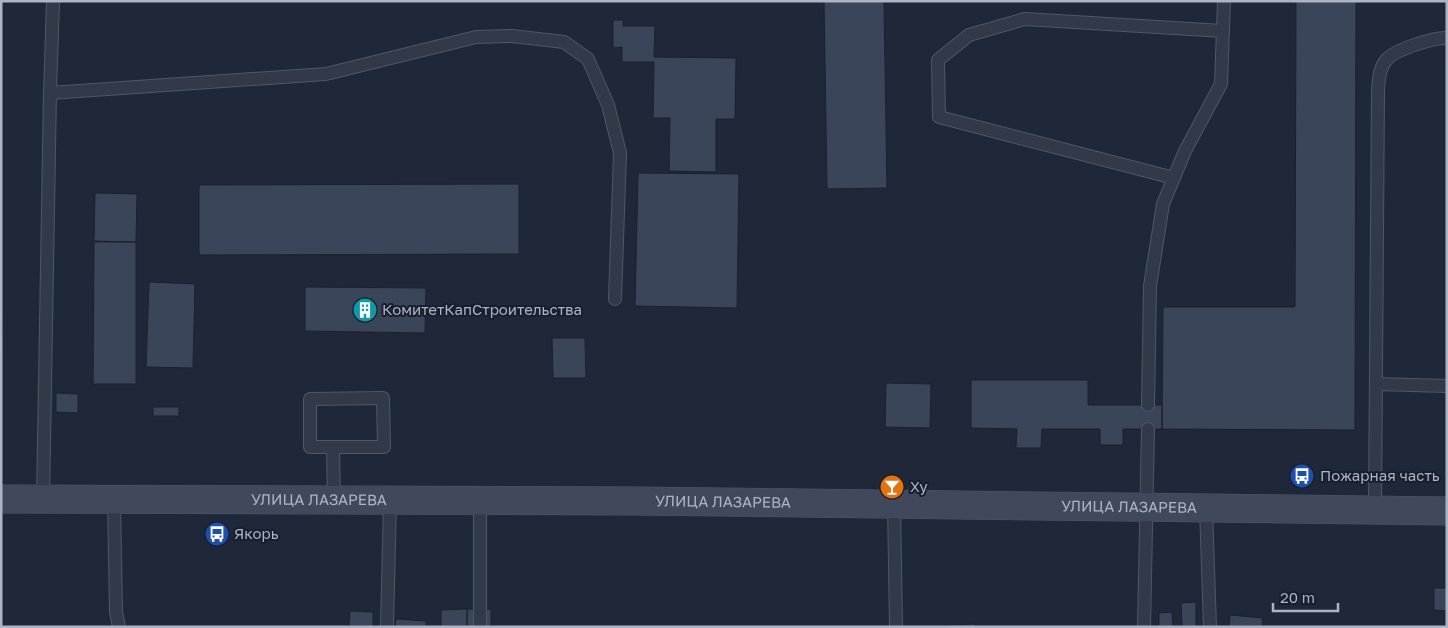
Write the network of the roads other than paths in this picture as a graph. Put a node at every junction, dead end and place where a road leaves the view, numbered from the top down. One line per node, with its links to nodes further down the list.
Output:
1 (53, 1): 5 (lane)
2 (1224, 1): 3 (lane)
3 (1223, 30): 6 (lane); 6 (lane)
4 (1447, 38): 8 (lane)
5 (50, 93): 7 (lane); 14 (lane)
6 (1174, 178): 10 (lane)
7 (615, 299)
8 (1376, 384): 9 (lane); 22 (lane)
9 (1447, 386)
10 (1148, 405)
11 (1148, 429): 20 (lane)
12 (333, 447): 12 (lane); 16 (lane)
13 (1, 499): 14 (main road, УЛИЦА ЛАЗАРЕВА)
14 (43, 500): 15 (main road, УЛИЦА ЛАЗАРЕВА)
15 (114, 500): 16 (main road, УЛИЦА ЛАЗАРЕВА); 24 (lane)
16 (334, 500): 17 (main road, УЛИЦА ЛАЗАРЕВА)
17 (390, 501): 18 (main road, УЛИЦА ЛАЗАРЕВА); 25 (lane)
18 (480, 502): 19 (main road, УЛИЦА ЛАЗАРЕВА); 26 (lane)
19 (894, 504): 20 (main road, УЛИЦА ЛАЗАРЕВА); 27 (lane)
20 (1147, 508): 21 (main road, УЛИЦА ЛАЗАРЕВА); 28 (lane)
21 (1206, 508): 22 (main road, УЛИЦА ЛАЗАРЕВА); 29 (lane)
22 (1375, 510): 23 (main road, УЛИЦА ЛАЗАРЕВА)
23 (1447, 511)
24 (119, 627)
25 (387, 627)
26 (480, 627)
27 (896, 627)
28 (1144, 627)
29 (1210, 627)

